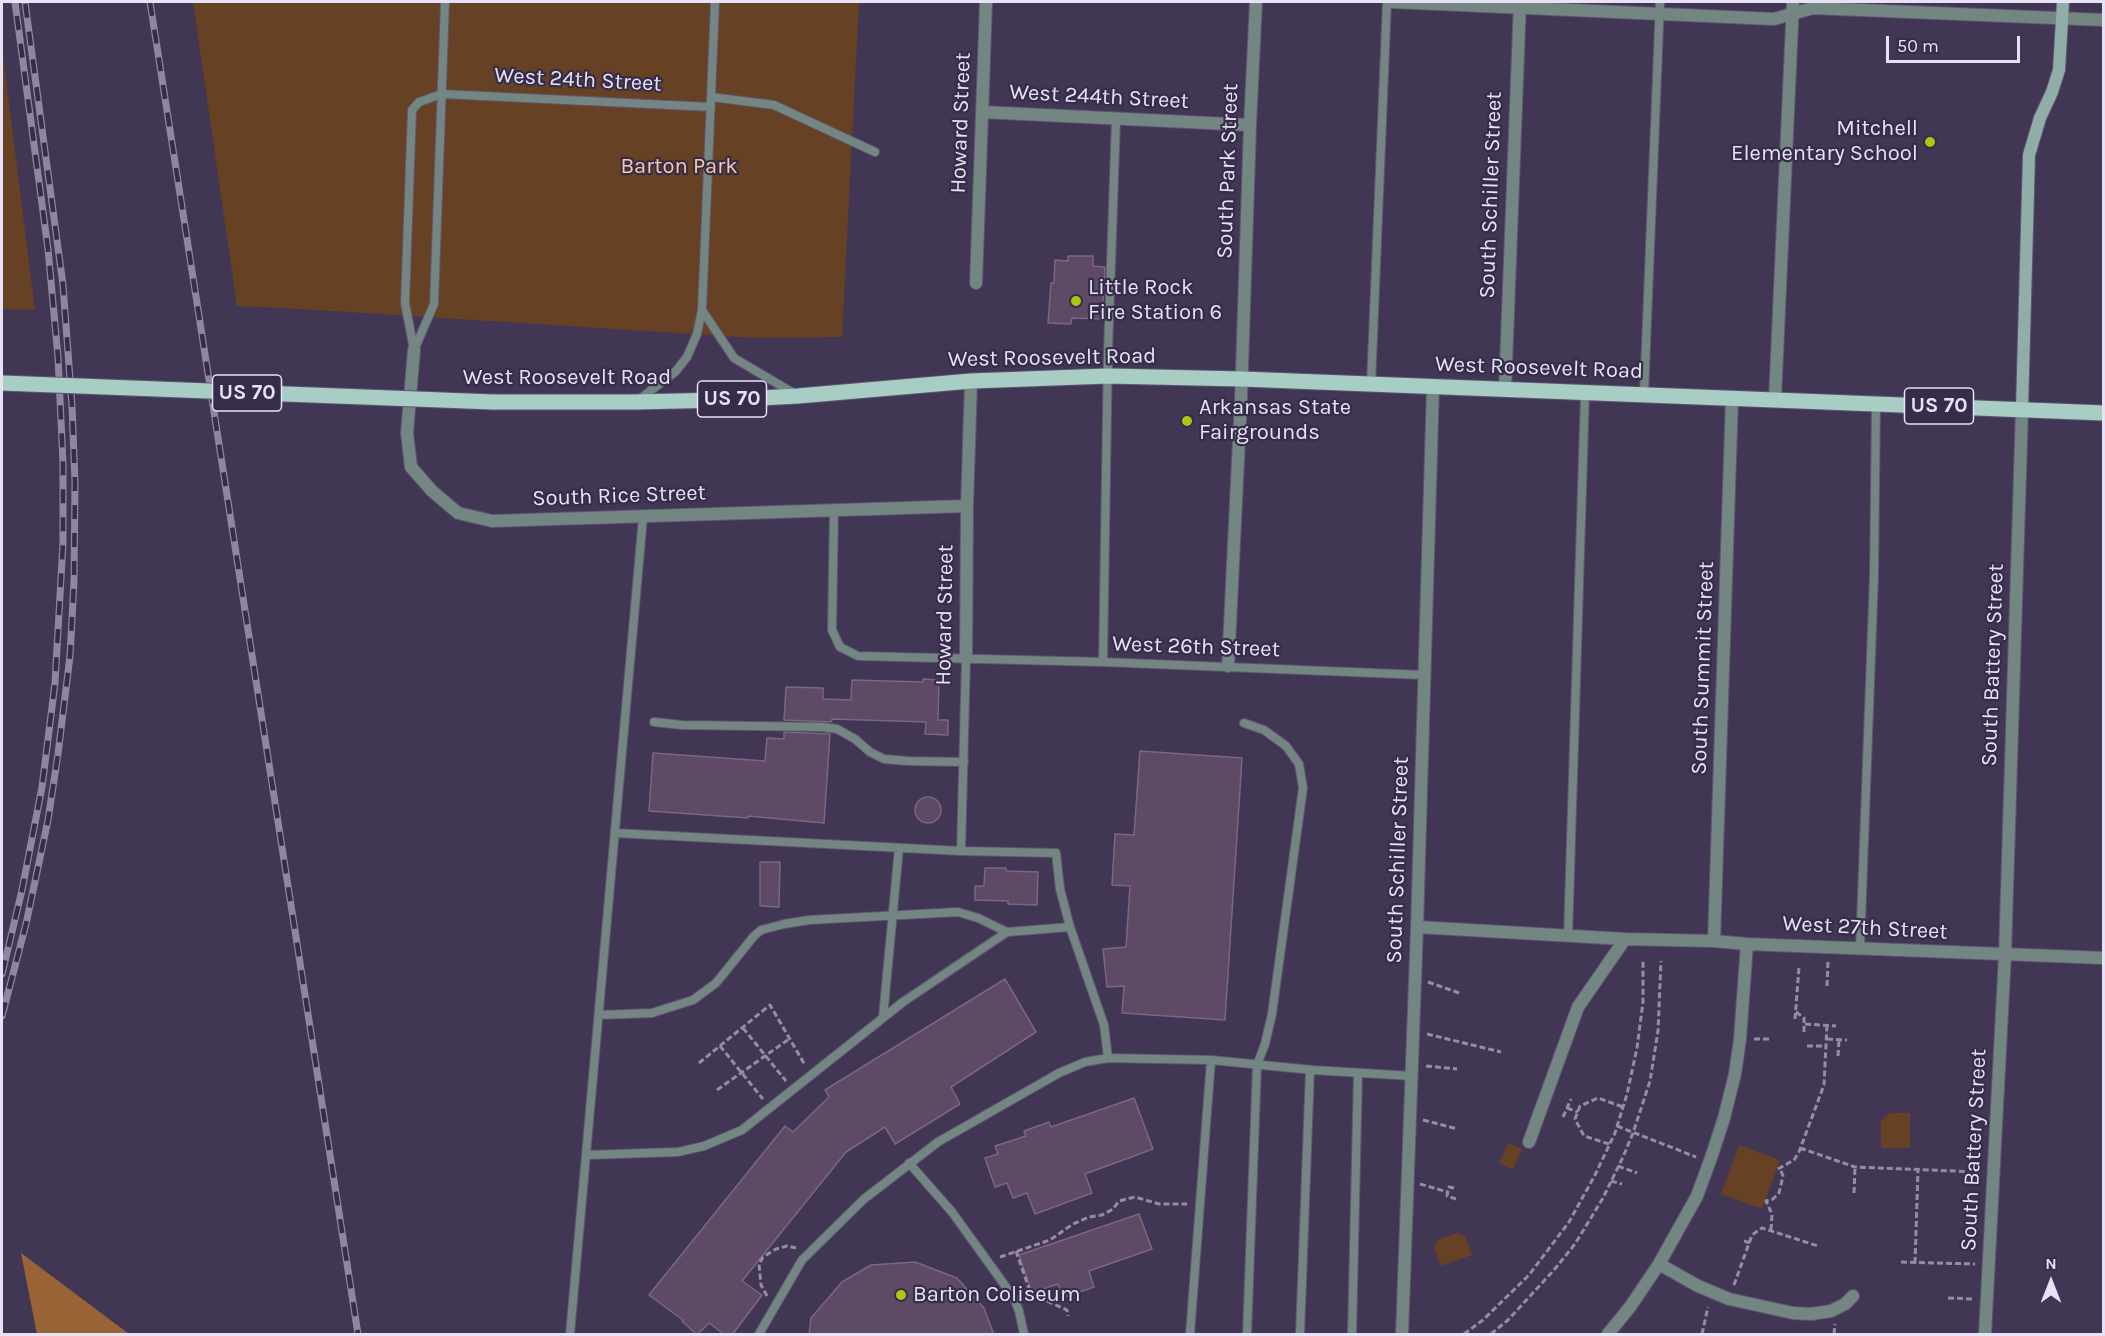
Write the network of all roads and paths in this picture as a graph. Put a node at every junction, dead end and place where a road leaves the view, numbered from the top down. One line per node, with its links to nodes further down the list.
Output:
1 (445, 2): 15 (lane, South Rice Street)
2 (715, 2): 16 (lane)
3 (986, 2): 18 (street, Howard Street)
4 (1256, 2): 20 (street, South Park Street)
5 (1387, 2): 29 (lane)
6 (1392, 2): 9 (street)
7 (1793, 2): 12 (street)
8 (2063, 2): 13 (street, South Battery Street)
9 (1520, 4): 11 (street); 31 (street, South Schiller Street)
10 (1930, 7): 12 (street); 13 (street)
11 (1660, 8): 12 (street); 33 (lane)
12 (1792, 15): 36 (street)
13 (2062, 18): 14 (street); 39 (street, South Battery Street)
14 (2103, 20)
15 (442, 94): 17 (lane, West 24th Street); 24 (lane, South Rice Street); 24 (lane, South Rice Street)
16 (711, 97): 17 (lane); 21 (lane)
17 (711, 108): 23 (lane)
18 (982, 112): 19 (street, West 244th Street); 22 (street, Howard Street)
19 (1116, 119): 20 (street, West 244th Street); 25 (lane)
20 (1250, 125): 26 (street, South Park Street)
21 (875, 152)
22 (976, 283)
23 (702, 310): 34 (lane); 37 (lane)
24 (414, 350): 43 (street, South Rice Street)
25 (1108, 376): 26 (main road, West Roosevelt Road / US 70); 27 (main road, West Roosevelt Road / US 70); 45 (lane)
26 (1242, 379): 29 (main road, West Roosevelt Road / US 70); 46 (street, South Park Street)
27 (971, 381): 34 (main road, West Roosevelt Road / US 70); 41 (street, Howard Street)
28 (2, 383): 37 (main road, West Roosevelt Road / US 70, bridge)
29 (1371, 384): 30 (main road, West Roosevelt Road / US 70)
30 (1433, 386): 31 (main road, West Roosevelt Road / US 70); 47 (street, South Schiller Street)
31 (1505, 390): 32 (main road, West Roosevelt Road / US 70)
32 (1585, 393): 33 (main road, West Roosevelt Road / US 70); 58 (lane)
33 (1644, 394): 35 (main road, West Roosevelt Road / US 70)
34 (798, 396): 37 (main road, West Roosevelt Road / US 70)
35 (1731, 398): 36 (main road, West Roosevelt Road / US 70); 60 (street, South Summit Street)
36 (1775, 399): 38 (main road, West Roosevelt Road / US 70)
37 (636, 402)
38 (1876, 403): 39 (main road, West Roosevelt Road / US 70); 63 (lane)
39 (2022, 409): 40 (main road, West Roosevelt Road / US 70); 64 (street, South Battery Street)
40 (2103, 413)
41 (967, 506): 42 (street, South Rice Street); 44 (street, Howard Street)
42 (834, 510): 43 (street, South Rice Street); 44 (lane, West 26th Street)
43 (643, 517): 51 (lane)
44 (966, 659): 45 (lane, West 26th Street); 50 (lane, Howard Street)
45 (1103, 662): 46 (lane, West 26th Street)
46 (1228, 666): 47 (lane, West 26th Street)
47 (1424, 675): 56 (street, South Schiller Street)
48 (654, 722): 50 (lane)
49 (1244, 723): 97 (lane)
50 (964, 762): 53 (lane, Howard Street)
51 (615, 832): 52 (lane); 73 (lane)
52 (899, 848): 53 (lane); 54 (lane)
53 (961, 851): 55 (lane)
54 (892, 916): 57 (lane); 73 (lane); 74 (lane)
55 (1070, 927): 57 (lane); 94 (lane)
56 (1417, 927): 58 (street, West 27th Street); 69 (street, South Schiller Street)
57 (1007, 932): 74 (lane)
58 (1568, 936): 59 (street, West 27th Street)
59 (1625, 939): 60 (street, West 27th Street); 116 (street)
60 (1714, 940): 61 (street, West 27th Street)
61 (1747, 944): 62 (street, West 27th Street); 144 (street)
62 (1828, 947): 63 (street, West 27th Street); 70 (path)
63 (1860, 948): 64 (street, West 27th Street)
64 (2005, 955): 65 (street, West 27th Street); 125 (street, South Battery Street)
65 (2103, 958)
66 (1643, 960): 107 (path)
67 (1661, 961): 115 (path)
68 (1799, 967): 72 (path)
69 (1415, 976): 71 (path); 80 (street, South Schiller Street)
70 (1827, 986)
71 (1462, 994)
72 (1796, 1012): 75 (path); 76 (path)
73 (599, 1015): 120 (lane)
74 (883, 1017): 103 (lane)
75 (1796, 1019)
76 (1805, 1024): 77 (path); 81 (path)
77 (1827, 1025): 78 (path); 85 (path)
78 (1836, 1026)
79 (742, 1028): 82 (path); 88 (path); 92 (path)
80 (1413, 1031): 91 (path); 100 (street, South Schiller Street)
81 (1804, 1033)
82 (789, 1039): 92 (path); 103 (path)
83 (1756, 1039): 84 (path)
84 (1769, 1039)
85 (1827, 1039): 86 (path); 90 (path)
86 (1839, 1040): 87 (path); 93 (path)
87 (1847, 1040)
88 (720, 1046): 96 (path); 101 (path)
89 (1807, 1046): 90 (path)
90 (1826, 1046): 118 (path)
91 (1502, 1052)
92 (765, 1056): 101 (path); 105 (path)
93 (1838, 1056)
94 (1108, 1058): 95 (lane); 121 (lane)
95 (1211, 1060): 97 (lane); 134 (lane)
96 (699, 1063)
97 (1257, 1065): 99 (lane); 158 (lane)
98 (1457, 1069): 100 (path)
99 (1310, 1070): 102 (lane); 159 (lane)
100 (1412, 1071): 102 (lane); 111 (street, South Schiller Street)
101 (741, 1072): 104 (path); 108 (path)
102 (1358, 1073): 160 (lane)
103 (810, 1075): 105 (lane)
104 (717, 1089)
105 (792, 1089): 108 (lane)
106 (1570, 1099): 109 (path)
107 (1623, 1107): 110 (path); 113 (path)
108 (770, 1108): 120 (lane)
109 (1567, 1108): 110 (path); 112 (path)
110 (1578, 1112): 117 (path)
111 (1410, 1117): 114 (path); 161 (street, South Schiller Street)
112 (1563, 1117)
113 (1617, 1126): 115 (path); 117 (path)
114 (1458, 1129)
115 (1633, 1133): 119 (path); 122 (path)
116 (1529, 1142)
117 (1610, 1144): 162 (path)
118 (1800, 1148): 123 (path); 135 (path)
119 (1690, 1154)
120 (587, 1155): 154 (lane)
121 (909, 1162): 139 (lane); 141 (lane)
122 (1618, 1166): 126 (path); 127 (path)
123 (1855, 1167): 124 (path); 132 (path)
124 (1918, 1170): 125 (path); 143 (path)
125 (1994, 1172): 145 (street, South Battery Street)
126 (1637, 1173)
127 (1611, 1181): 128 (path); 163 (path)
128 (1622, 1184)
129 (1429, 1186): 131 (path)
130 (1454, 1188): 131 (path)
131 (1448, 1192): 133 (path)
132 (1854, 1193)
133 (1456, 1199)
134 (1200, 1204): 140 (path); 157 (lane)
135 (1771, 1230): 137 (path); 138 (path)
136 (1744, 1240): 137 (path)
137 (1750, 1243): 148 (path)
138 (1818, 1246)
139 (811, 1251): 150 (lane); 150 (path)
140 (1016, 1251): 141 (path); 152 (path)
141 (987, 1261): 156 (lane)
142 (1901, 1262): 143 (path)
143 (1915, 1263): 145 (path)
144 (1659, 1264): 148 (street); 164 (street)
145 (1989, 1265): 149 (street, South Battery Street)
146 (1853, 1296): 148 (street)
147 (1948, 1298): 149 (path)
148 (1729, 1299)
149 (1987, 1299): 165 (street, South Battery Street)
150 (774, 1308): 155 (lane)
151 (1707, 1314): 153 (path)
152 (1068, 1316)
153 (1702, 1334)
154 (570, 1335)
155 (759, 1335)
156 (1024, 1335)
157 (1190, 1335)
158 (1247, 1335)
159 (1300, 1335)
160 (1352, 1335)
161 (1402, 1335)
162 (1464, 1335)
163 (1491, 1335)
164 (1608, 1335)
165 (1985, 1335)

